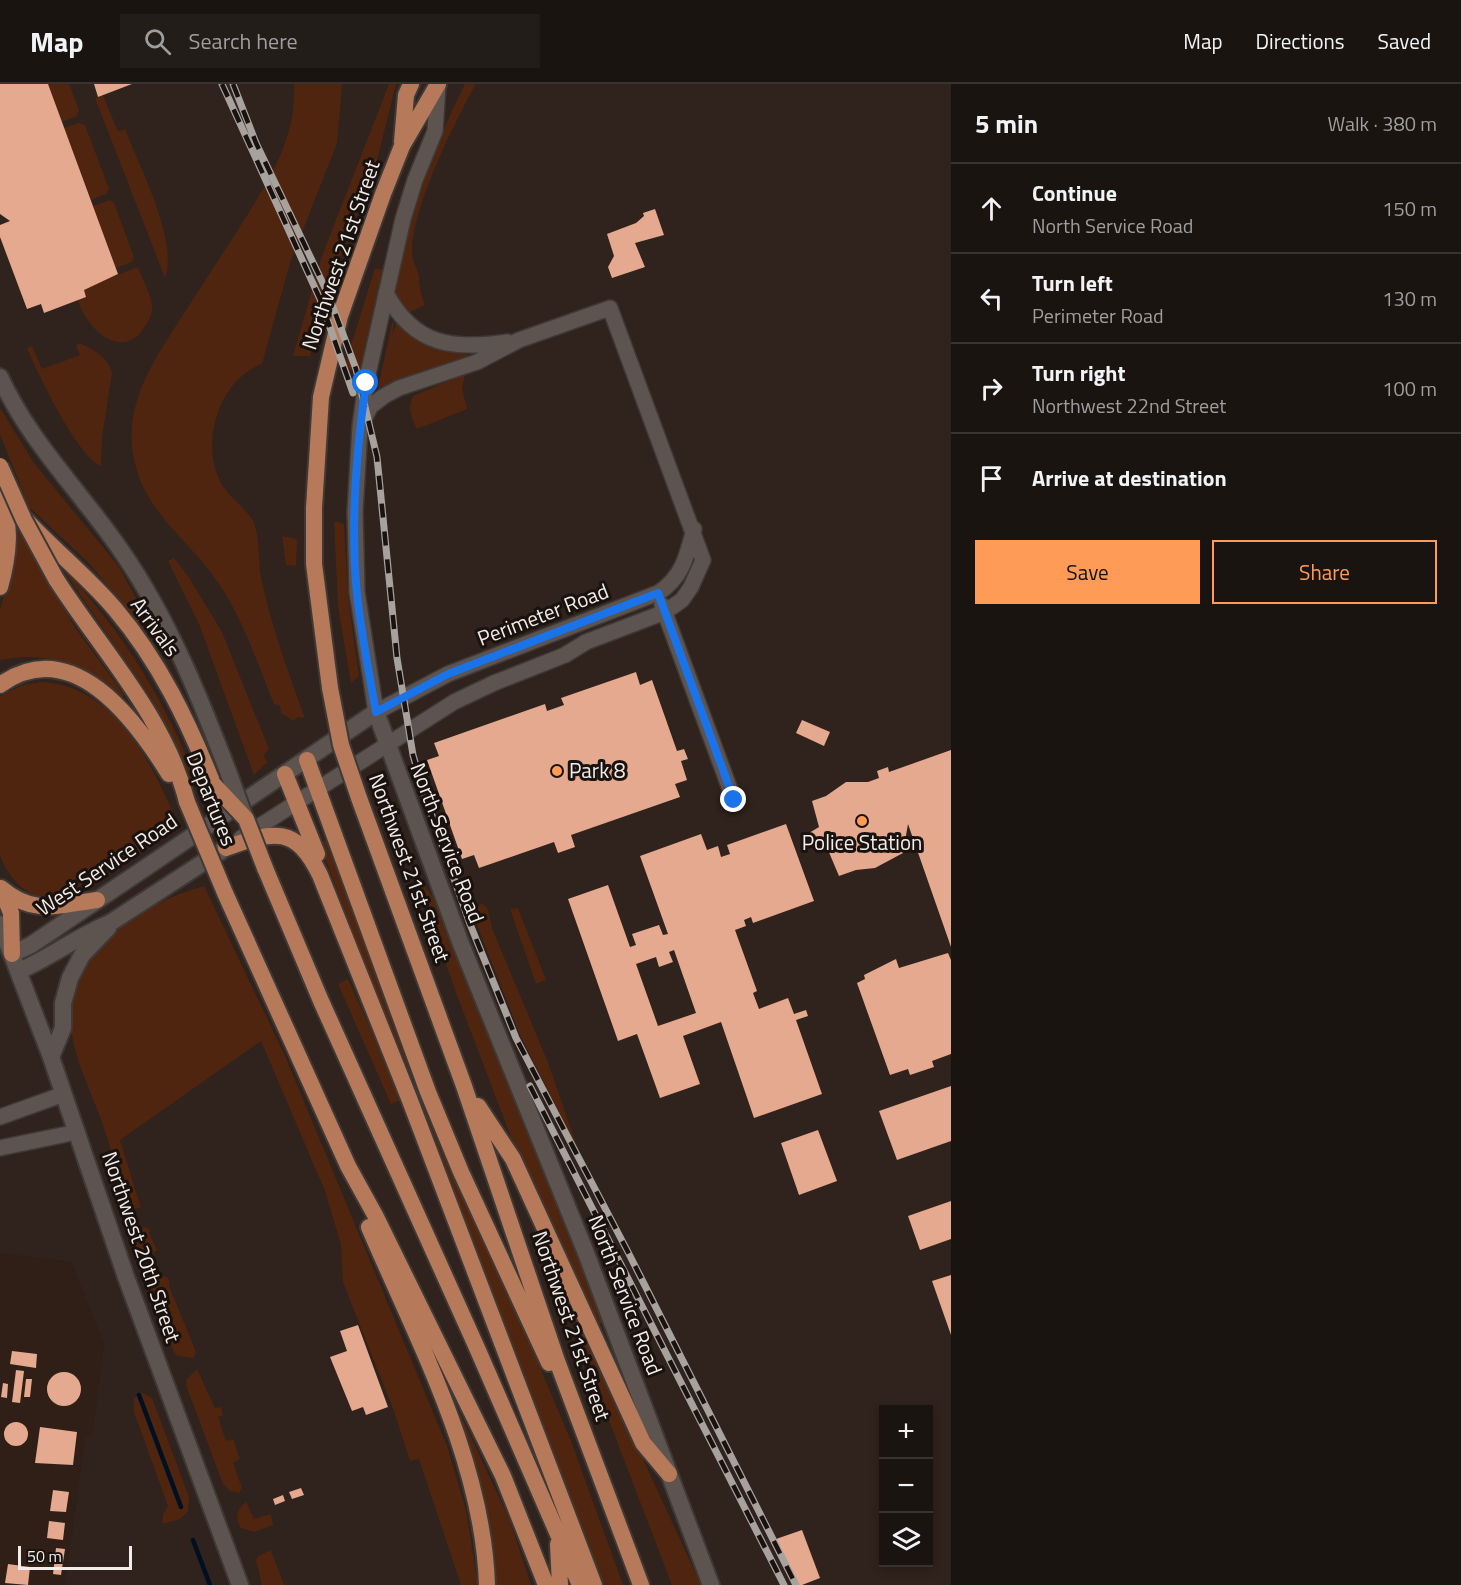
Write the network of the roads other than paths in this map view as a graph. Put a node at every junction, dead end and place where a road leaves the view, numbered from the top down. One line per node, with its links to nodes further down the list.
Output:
1 (411, 84): 3 (main road)
2 (438, 84): 3 (main road); 4 (street, North Service Road)
3 (402, 146): 36 (main road, Northwest 21st Street, bridge)
4 (386, 292): 5 (street, Perimeter Road); 7 (street, North Service Road)
5 (519, 340): 7 (street, Perimeter Road); 11 (street, Perimeter Road)
6 (0, 377): 26 (street, Departures, bridge)
7 (360, 426): 18 (street, North Service Road)
8 (0, 466): 24 (main road, Departures, bridge)
9 (0, 479): 26 (main road, Arrivals, bridge)
10 (0, 492): 12 (main road)
11 (694, 529): 13 (street, Perimeter Road); 14 (street, Perimeter Road)
12 (0, 586)
13 (658, 593): 14 (street); 18 (street, Perimeter Road)
14 (665, 612): 19 (street, Perimeter Road); 23 (street)
15 (18, 675): 16 (main road); 17 (main road); 24 (main road)
16 (0, 676)
17 (0, 685)
18 (376, 712): 19 (street, North Service Road); 20 (street, West Service Road)
19 (386, 744): 22 (street); 43 (street, North Service Road)
20 (307, 760): 21 (street, West Service Road); 22 (main road)
21 (285, 774): 25 (main road); 30 (street, West Service Road)
22 (317, 789): 25 (street); 42 (main road)
23 (734, 800)
24 (187, 802): 41 (main road, Departures, bridge)
25 (297, 802): 27 (street); 28 (main road)
26 (246, 819): 44 (main road, bridge)
27 (226, 848): 28 (main road); 31 (street)
28 (320, 875): 50 (main road)
29 (0, 886): 30 (main road); 33 (main road)
30 (97, 900): 33 (street, West Service Road)
31 (110, 923): 34 (street); 35 (street)
32 (0, 924): 33 (street, Northwest 20th Street)
33 (12, 954): 34 (street, Northwest 20th Street)
34 (19, 970): 35 (street, Northwest 20th Street)
35 (51, 1057): 37 (street, Northwest 20th Street)
36 (464, 1086): 42 (main road, Northwest 21st Street); 43 (main road)
37 (64, 1094): 38 (street); 39 (street, Northwest 20th Street)
38 (0, 1117)
39 (77, 1132): 40 (street); 45 (street, Northwest 20th Street)
40 (0, 1148)
41 (348, 1166): 46 (main road); 47 (main road)
42 (592, 1456): 51 (main road, Northwest 21st Street)
43 (669, 1474): 52 (street, North Service Road)
44 (558, 1538): 48 (main road); 49 (main road)
45 (240, 1585)
46 (487, 1585)
47 (546, 1585)
48 (560, 1585)
49 (580, 1585)
50 (594, 1585)
51 (640, 1585)
52 (711, 1585)

